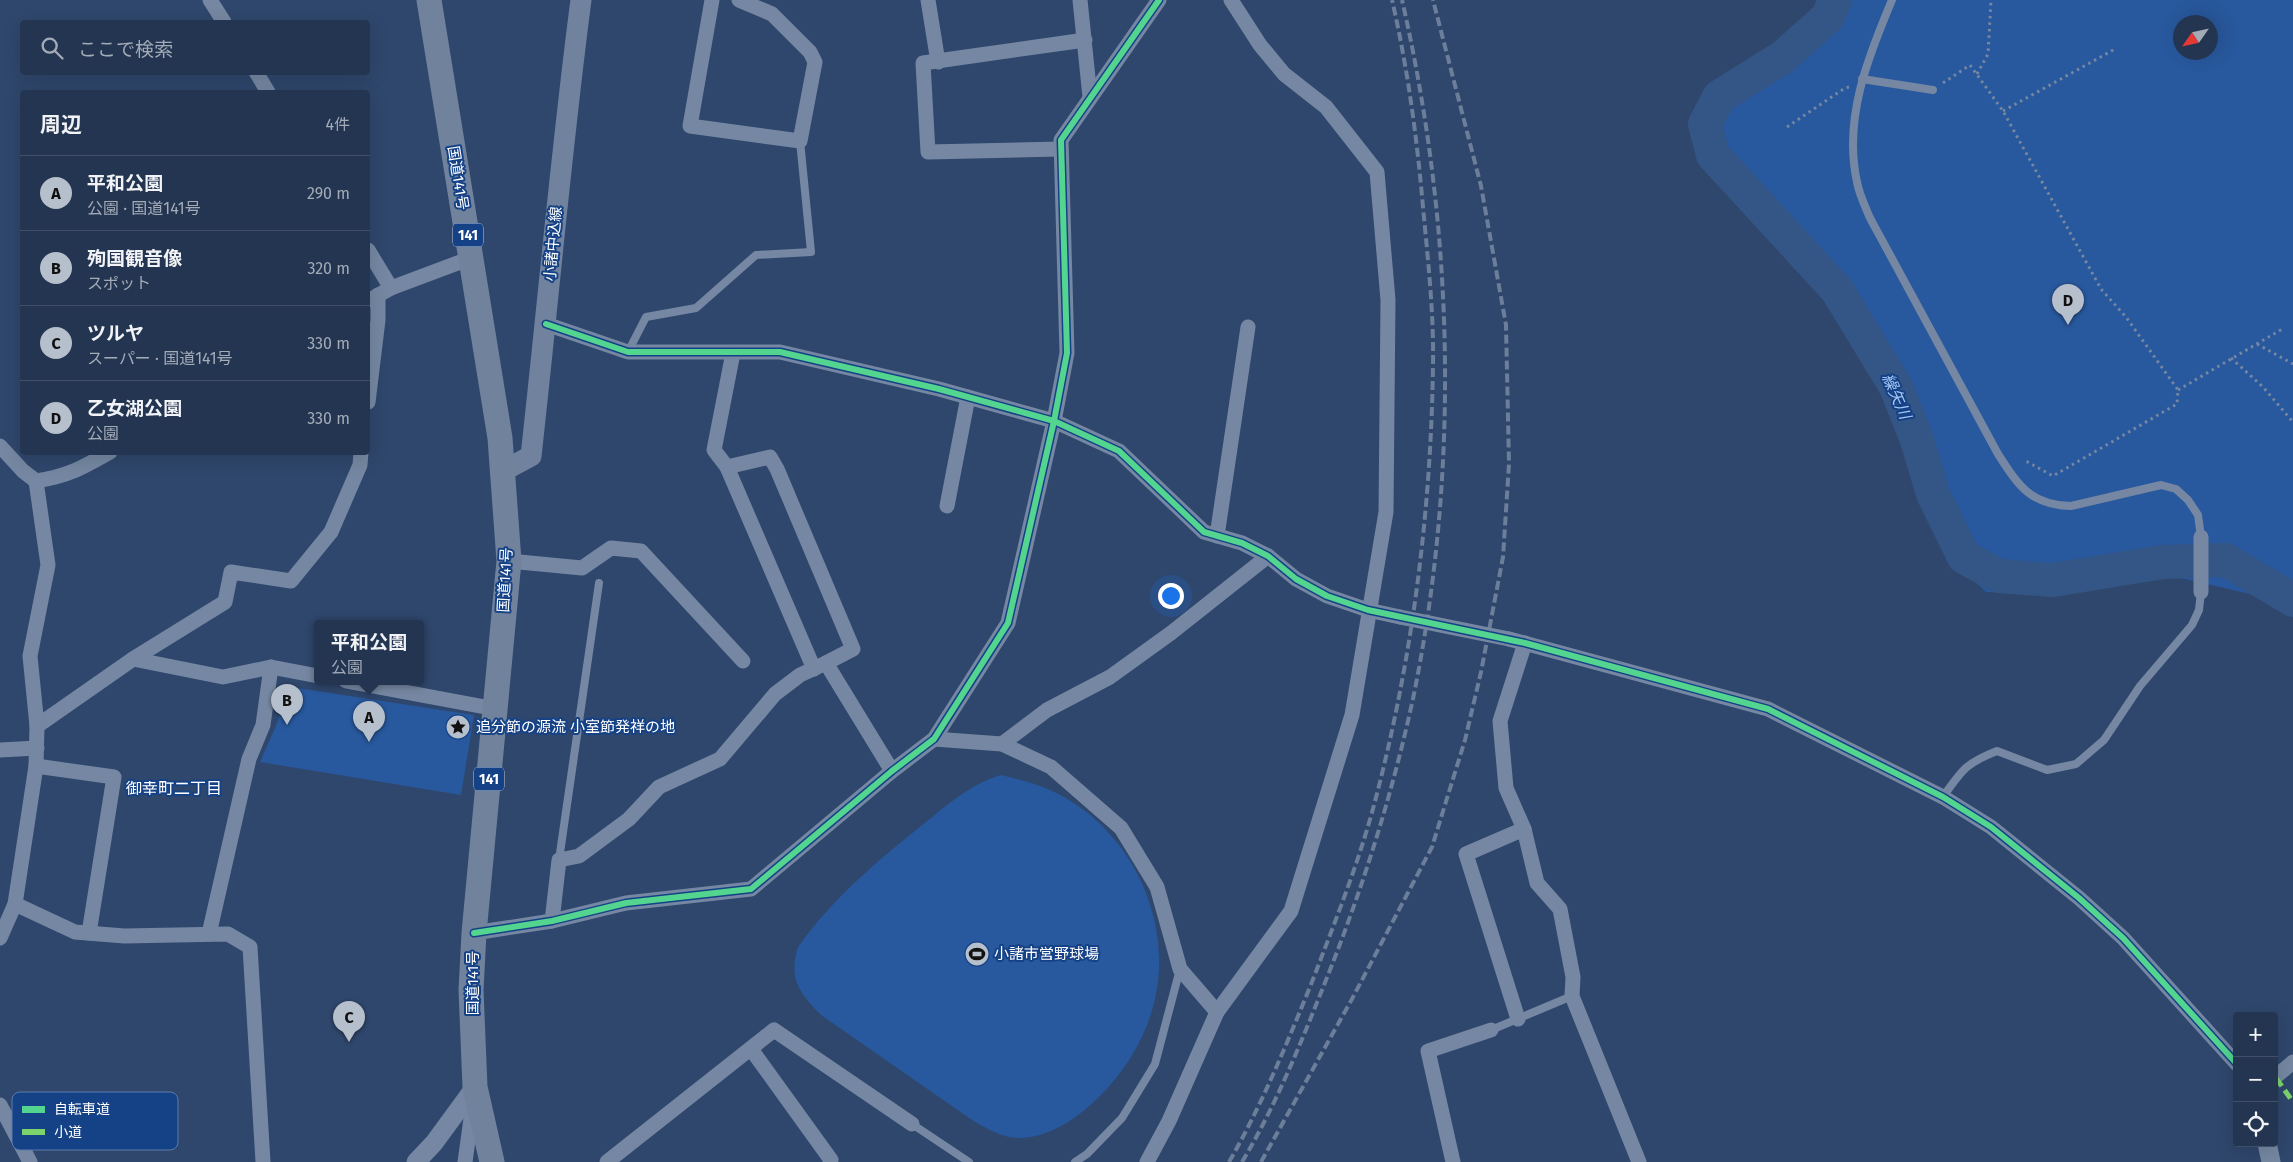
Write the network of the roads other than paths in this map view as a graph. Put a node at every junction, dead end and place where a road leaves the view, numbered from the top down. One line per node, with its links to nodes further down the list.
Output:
1 (210, 0): 11 (street)
2 (429, 0): 22 (highway, 国道141号 / 141)
3 (581, 0): 24 (main road, 小諸中込線)
4 (712, 0): 19 (street)
5 (739, 0): 19 (street)
6 (928, 0): 13 (street)
7 (1080, 0): 12 (street)
8 (1159, 0): 18 (street)
9 (1231, 0): 44 (street)
10 (1892, 0): 15 (lane)
11 (223, 20)
12 (1085, 40): 13 (street); 18 (street)
13 (938, 62): 20 (street)
14 (258, 75): 16 (street)
15 (1862, 79): 17 (lane); 39 (lane)
16 (267, 90)
17 (1933, 90)
18 (1090, 97): 20 (street)
19 (800, 141): 26 (lane)
20 (1061, 149): 30 (street)
21 (370, 258): 23 (street)
22 (472, 258): 23 (street); 35 (highway, 国道141号 / 141)
23 (379, 295): 28 (street)
24 (546, 324): 26 (street); 35 (main road, 小諸中込線)
25 (1248, 327): 38 (street)
26 (628, 352): 27 (street)
27 (733, 353): 29 (street); 34 (street)
28 (370, 386)
29 (968, 397): 30 (street); 37 (street)
30 (1054, 421): 38 (street); 54 (street)
31 (0, 446): 36 (street)
32 (105, 455): 36 (street)
33 (361, 455): 46 (street)
34 (727, 467): 48 (street); 48 (street)
35 (503, 471): 41 (highway, 国道141号 / 141)
36 (36, 481): 53 (street)
37 (947, 506)
38 (1217, 536): 40 (street)
39 (2201, 537): 43 (street)
40 (1268, 556): 44 (street); 55 (street)
41 (508, 561): 47 (street); 52 (highway, 国道141号 / 141)
42 (599, 583): 62 (lane)
43 (2201, 592): 60 (lane)
44 (1368, 610): 45 (street, bridge); 71 (street)
45 (1525, 643): 60 (street); 61 (street)
46 (133, 659): 49 (street); 53 (street)
47 (743, 661)
48 (820, 666): 59 (street); 62 (street)
49 (271, 667): 50 (street); 67 (street)
50 (314, 675)
51 (367, 685): 52 (street)
52 (496, 709): 66 (highway, 国道141号 / 141)
53 (37, 726): 56 (street)
54 (934, 739): 55 (street); 59 (street)
55 (1002, 744): 69 (street)
56 (37, 748): 57 (street); 58 (street)
57 (0, 750)
58 (36, 766): 63 (street); 65 (street)
59 (892, 771): 64 (street)
60 (1943, 797): 75 (street)
61 (1524, 829): 70 (street); 72 (street)
62 (559, 860): 64 (street)
63 (15, 904): 65 (street); 68 (street)
64 (552, 921): 66 (street)
65 (89, 933): 67 (street)
66 (474, 933): 78 (highway, 国道141号 / 141)
67 (210, 934): 85 (street)
68 (0, 938)
69 (1180, 969): 71 (street); 92 (lane)
70 (1572, 996): 72 (lane); 95 (street)
71 (1217, 1012): 93 (street)
72 (1518, 1019): 73 (lane)
73 (1491, 1030): 94 (street)
74 (751, 1048): 80 (street); 89 (street); 90 (street)
75 (2233, 1060)
76 (2293, 1062): 77 (street)
77 (2278, 1075)
78 (475, 1087): 86 (street); 87 (street); 88 (highway, 国道141号 / 141)
79 (0, 1105): 81 (street)
80 (912, 1124): 91 (lane)
81 (12, 1128)
82 (2268, 1147): 96 (street)
83 (24, 1150): 84 (street)
84 (30, 1162)
85 (262, 1162)
86 (416, 1162)
87 (465, 1162)
88 (492, 1162)
89 (607, 1162)
90 (830, 1162)
91 (969, 1162)
92 (1075, 1162)
93 (1147, 1162)
94 (1453, 1162)
95 (1639, 1162)
96 (2271, 1162)

